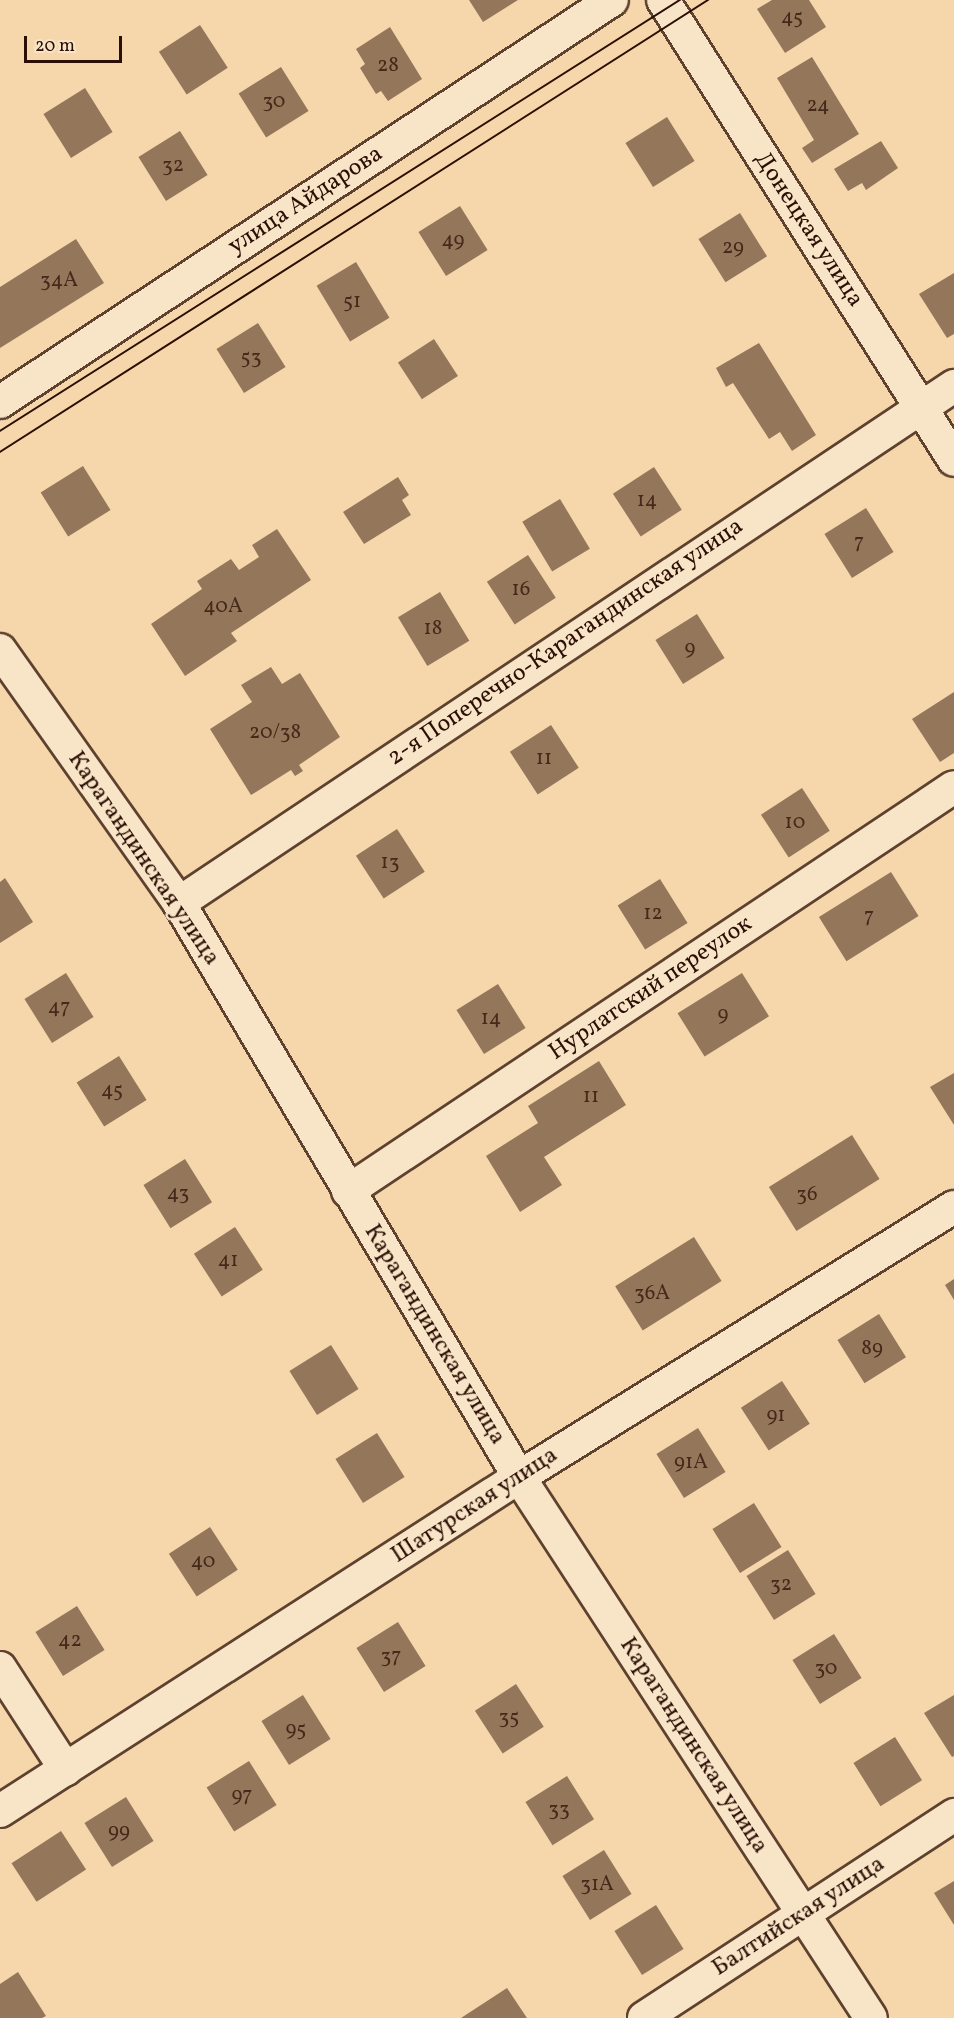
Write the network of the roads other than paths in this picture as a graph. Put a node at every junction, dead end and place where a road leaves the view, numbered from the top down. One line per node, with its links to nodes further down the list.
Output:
1 (612, 0): 4 (street, улица Айдарова)
2 (663, 0): 5 (street, Донецкая улица)
3 (954, 386): 5 (street, 2-я Поперечно-Карагандинская улица)
4 (0, 402)
5 (920, 406): 6 (street, Донецкая улица); 9 (street, 2-я Поперечно-Карагандинская улица)
6 (954, 460)
7 (0, 650): 9 (street, Карагандинская улица)
8 (954, 787): 10 (street, Нурлатский переулок)
9 (179, 903): 10 (street, Карагандинская улица)
10 (348, 1191): 12 (street, Карагандинская улица)
11 (954, 1207): 12 (street, Шатурская улица)
12 (519, 1477): 14 (street, Шатурская улица); 17 (street, Карагандинская улица)
13 (0, 1668): 14 (street)
14 (66, 1770): 15 (street, Шатурская улица)
15 (0, 1811)
16 (954, 1815): 17 (street, Балтийская улица)
17 (803, 1916): 18 (street, Балтийская улица); 19 (street, Карагандинская улица)
18 (644, 2018)
19 (871, 2018)

